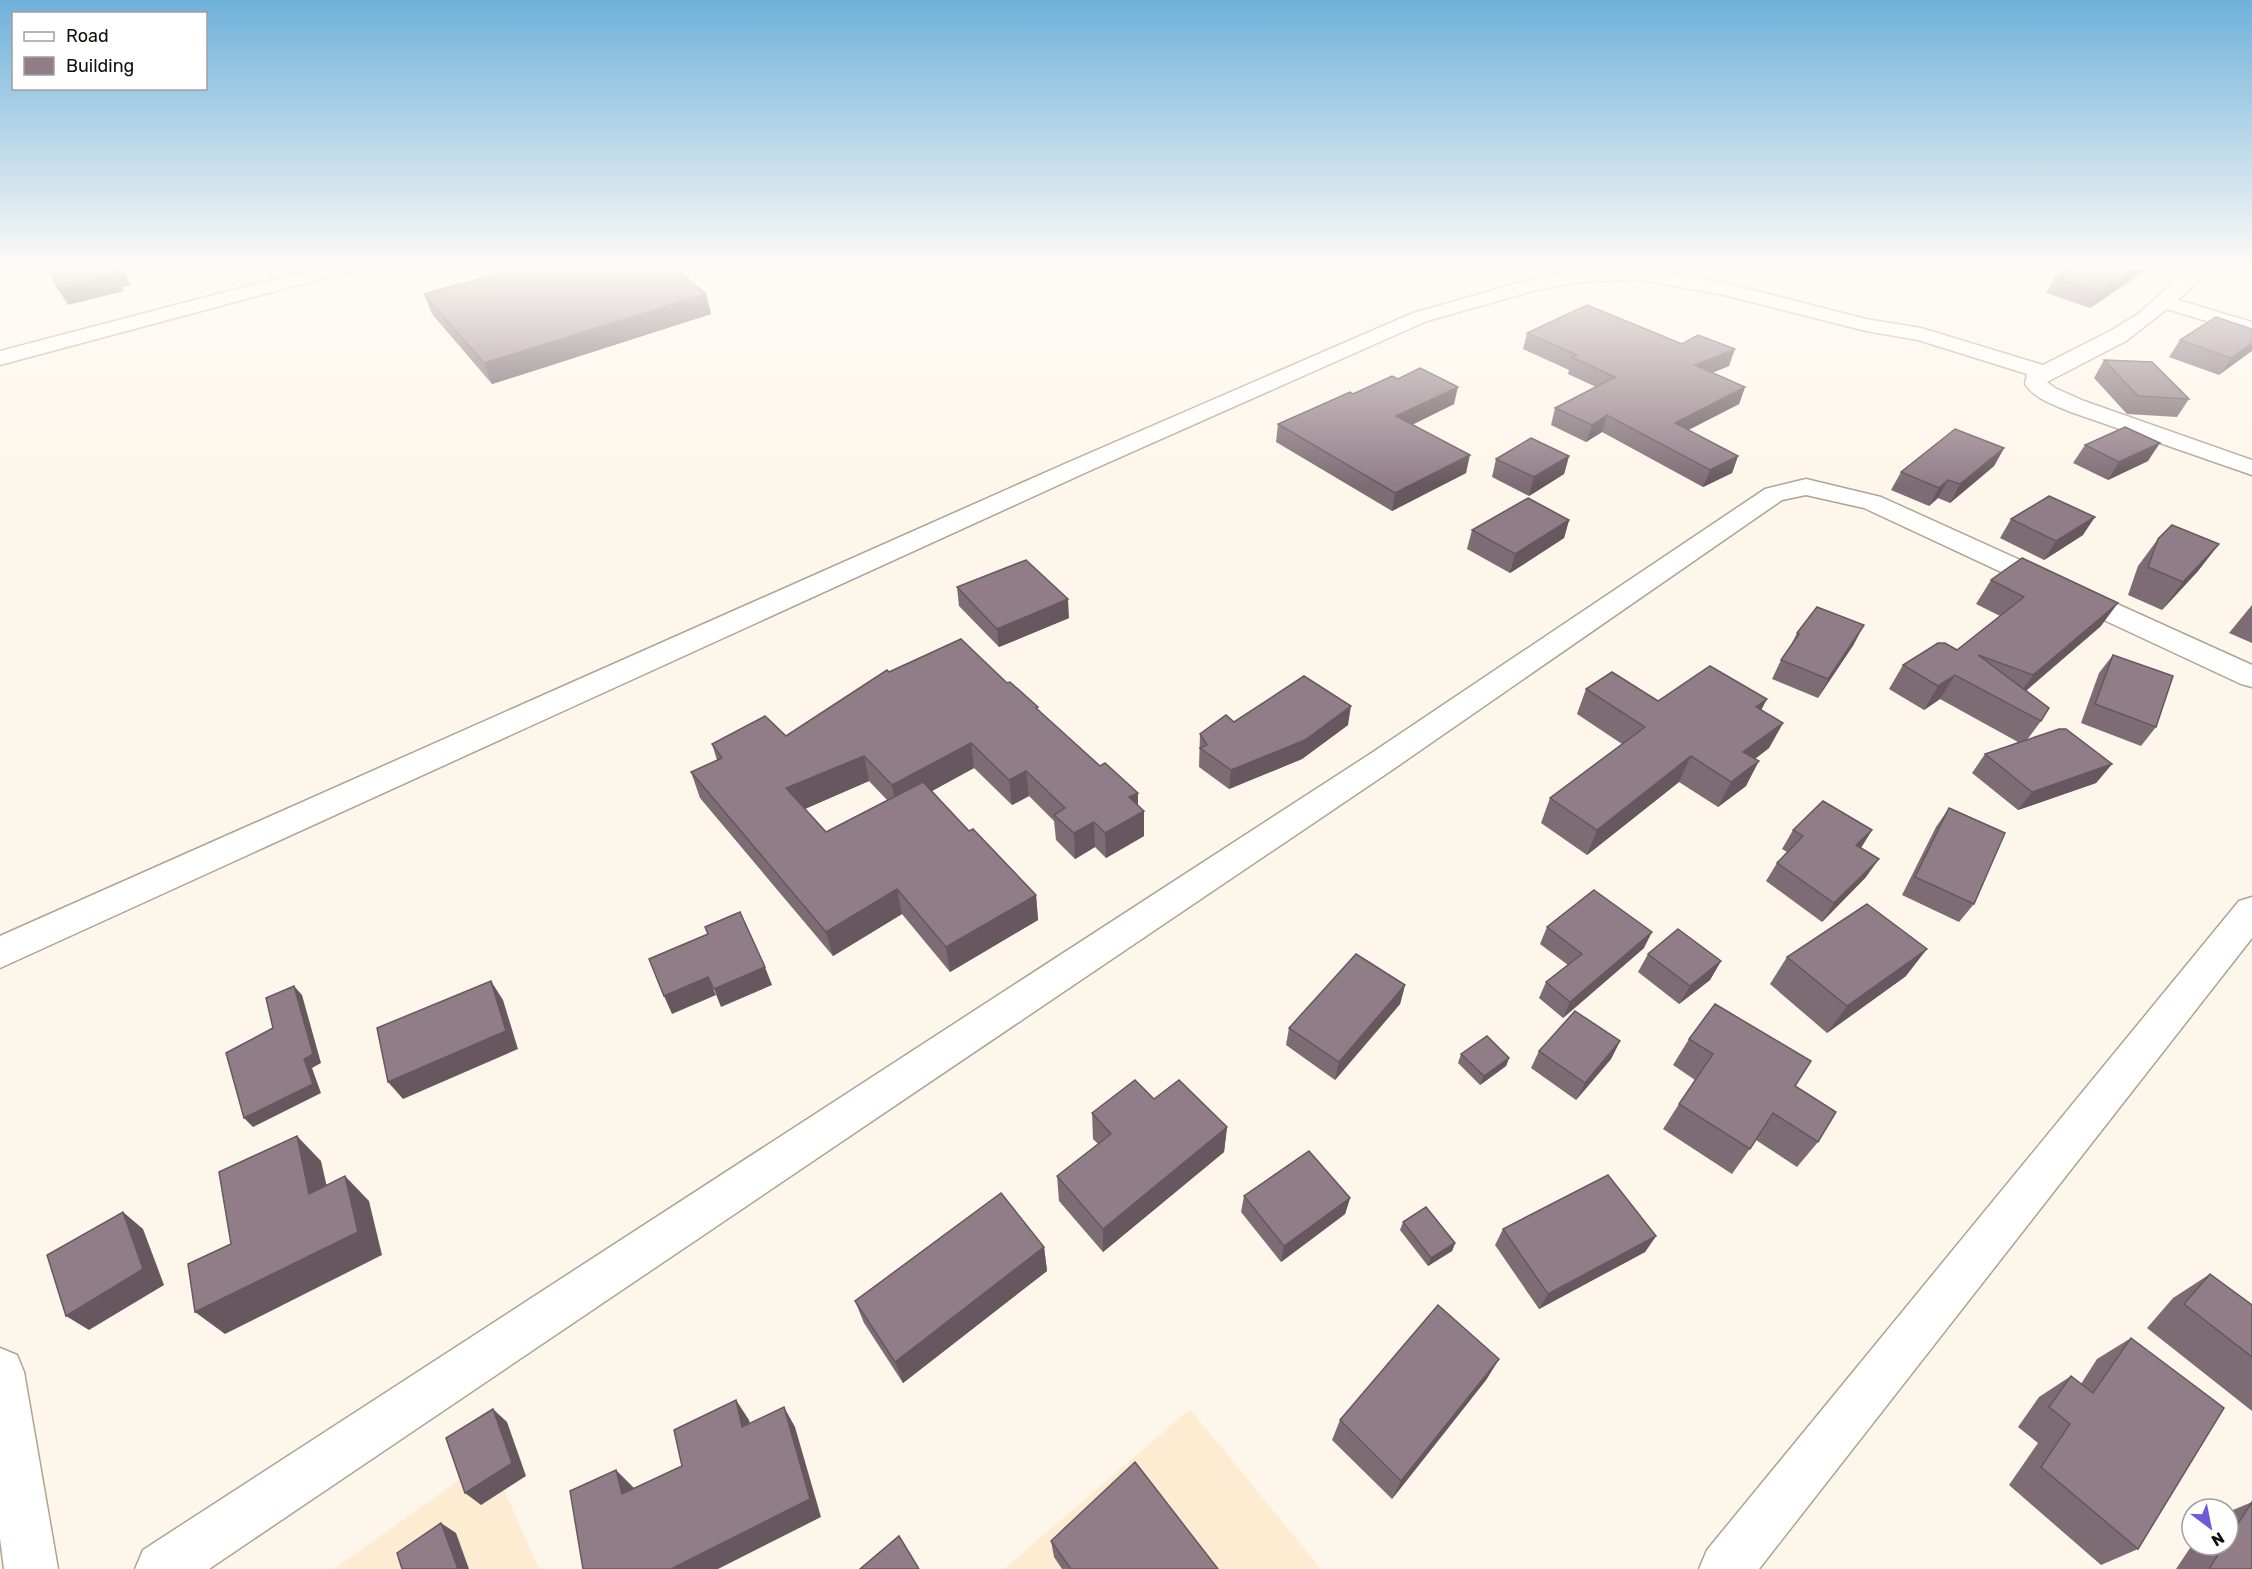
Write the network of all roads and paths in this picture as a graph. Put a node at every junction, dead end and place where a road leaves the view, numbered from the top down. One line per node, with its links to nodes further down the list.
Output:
1 (72, 338): 5 (street)
2 (1372, 338): 10 (street)
3 (1935, 338): 6 (street)
4 (2113, 338): 6 (street)
5 (0, 357)
6 (2043, 372): 7 (street)
7 (2252, 468)
8 (2252, 677): 13 (street)
9 (2252, 911): 14 (street)
10 (0, 953)
11 (0, 1372): 12 (street)
12 (31, 1569)
13 (162, 1569)
14 (1726, 1569)

